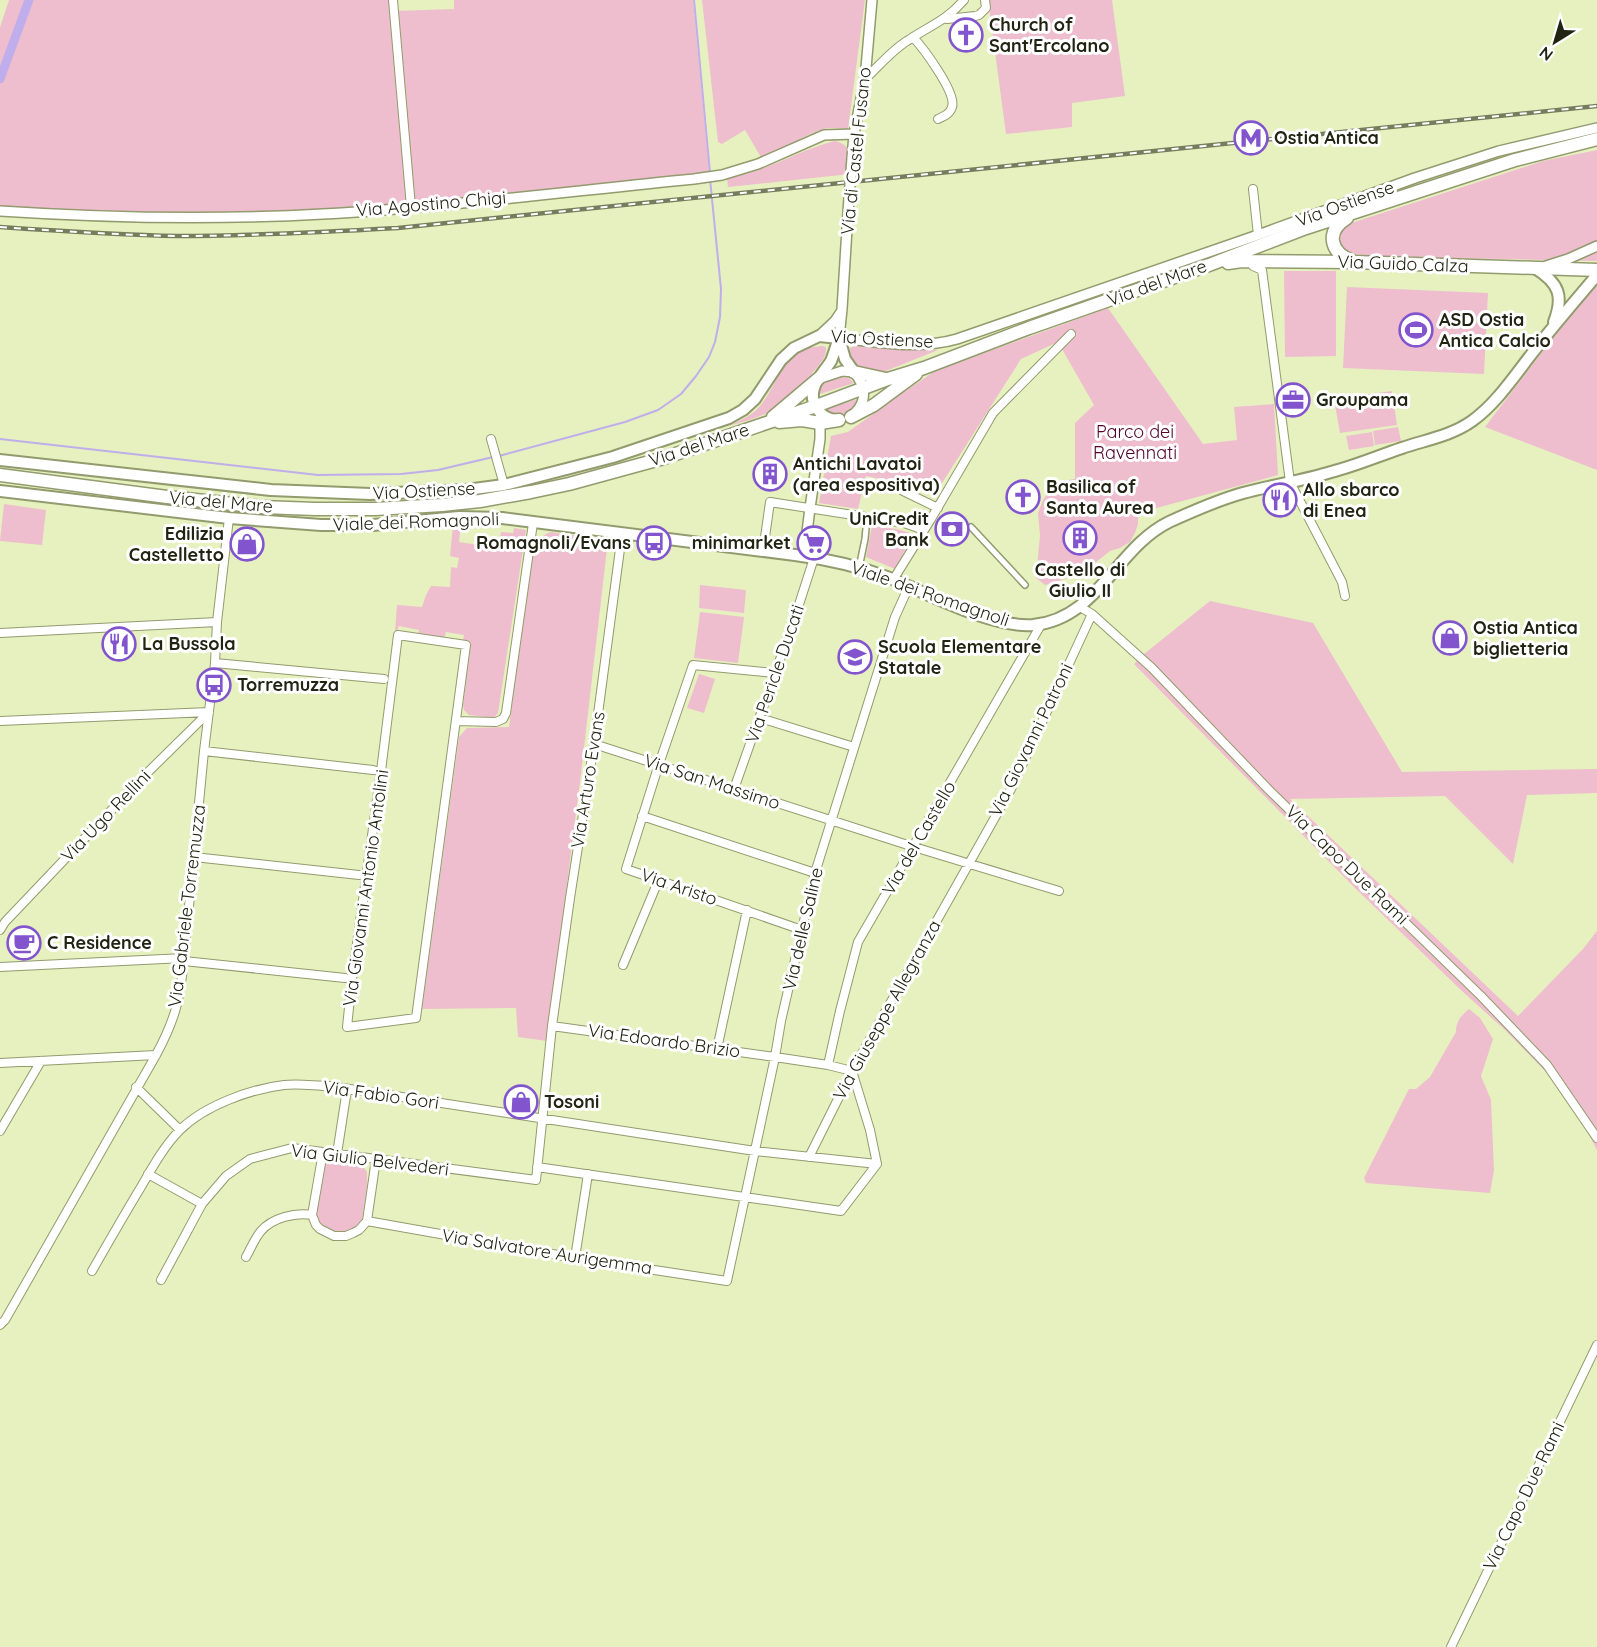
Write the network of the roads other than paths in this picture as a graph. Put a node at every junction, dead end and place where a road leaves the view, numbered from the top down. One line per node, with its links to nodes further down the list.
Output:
1 (393, 0): 13 (street)
2 (872, 0): 7 (street, Via di Castel Fusano)
3 (964, 0): 5 (street)
4 (986, 3): 5 (street)
5 (945, 19): 6 (street)
6 (913, 37): 7 (street); 8 (street)
7 (865, 79): 10 (street, Via di Castel Fusano)
8 (938, 119)
9 (1597, 128): 16 (street, Via Ostiense)
10 (854, 134): 13 (street, Via Agostino Chigi); 24 (street, Via di Castel Fusano, bridge)
11 (1597, 139): 14 (main road, Via del Mare)
12 (1253, 189): 16 (street)
13 (411, 207): 15 (street, Via Agostino Chigi)
14 (1367, 209): 18 (main road, Via del Mare); 20 (main road, Via del Mare)
15 (0, 211)
16 (1258, 235): 28 (street, Via Ostiense)
17 (1597, 246): 21 (street)
18 (1353, 262): 19 (main road, Via Guido Calza); 21 (main road, Via Guido Calza)
19 (1259, 263): 20 (main road, Via Guido Calza); 41 (street)
20 (1209, 265): 29 (main road, Via del Mare)
21 (1535, 268): 22 (main road, Via Guido Calza); 25 (main road)
22 (1597, 270)
23 (1597, 275): 25 (main road, Viale dei Romagnoli)
24 (842, 309): 27 (street); 28 (street, Via di Castel Fusano)
25 (1552, 328): 41 (main road, Viale dei Romagnoli)
26 (1071, 334): 46 (street)
27 (819, 336): 28 (main road, Via Ostiense); 42 (main road, Via Ostiense)
28 (839, 338): 30 (main road); 31 (main road)
29 (924, 368): 32 (main road, Via del Mare); 35 (main road)
30 (854, 372): 31 (street); 32 (main road); 33 (street)
31 (818, 379): 34 (main road); 36 (main road)
32 (888, 379): 33 (main road, Via del Mare)
33 (863, 388): 34 (main road, Via del Mare); 35 (street)
34 (819, 414): 35 (main road); 36 (main road, Via del Mare); 36 (main road); 38 (street)
35 (845, 418): 38 (street)
36 (766, 422): 40 (main road, Via del Mare)
37 (491, 439): 42 (street)
38 (820, 439): 45 (street)
39 (0, 460): 42 (main road, Via Ostiense)
40 (0, 476)
41 (1290, 482): 59 (street); 60 (main road, Viale dei Romagnoli)
42 (504, 485)
43 (0, 491): 47 (main road, Viale dei Romagnoli)
44 (903, 491): 46 (street)
45 (810, 508): 48 (street); 53 (street); 54 (street)
46 (938, 508): 51 (street)
47 (228, 518): 49 (main road, Viale dei Romagnoli); 62 (street, Via Gabriele Torremuzza)
48 (867, 518): 51 (street); 55 (street)
49 (533, 523): 52 (main road, Viale dei Romagnoli); 71 (street)
50 (971, 527): 57 (street)
51 (924, 530): 56 (street)
52 (622, 534): 53 (main road, Viale dei Romagnoli); 72 (street, Via Arturo Evans)
53 (763, 551): 54 (main road, Viale dei Romagnoli)
54 (809, 557): 55 (main road, Viale dei Romagnoli); 66 (street, Via Pericle Ducati)
55 (859, 568): 56 (main road, Viale dei Romagnoli)
56 (893, 580): 58 (main road, Viale dei Romagnoli)
57 (1025, 585)
58 (909, 586): 63 (main road, Viale dei Romagnoli); 73 (street, Via delle Saline)
59 (1345, 596)
60 (1080, 607): 61 (street, Via Capo Due Rami); 63 (main road, Viale dei Romagnoli)
61 (1092, 614): 82 (street, Via Giovanni Patroni); 108 (street, Via Capo Due Rami)
62 (217, 622): 64 (street); 65 (street, Via Gabriele Torremuzza)
63 (1042, 623): 80 (street, Via del Castello)
64 (0, 633)
65 (214, 663): 67 (street); 68 (street, Via Gabriele Torremuzza)
66 (776, 673): 69 (street, Via Pericle Ducati); 75 (street, Via Aristo)
67 (384, 680)
68 (208, 712): 70 (street); 74 (street, Via Gabriele Torremuzza); 88 (street, Via Ugo Rellini)
69 (760, 718): 73 (street); 77 (street, Via Pericle Ducati)
70 (0, 721)
71 (456, 721): 71 (street, Via Giovanni Antonio Antolini)
72 (594, 744): 75 (street, Via San Massimo); 95 (street, Via Arturo Evans)
73 (854, 747): 79 (street, Via delle Saline)
74 (204, 751): 76 (street); 81 (street, Via Gabriele Torremuzza)
75 (659, 764): 77 (street, Via San Massimo); 78 (street, Via Aristo)
76 (373, 770)
77 (734, 789): 79 (street, Via San Massimo)
78 (642, 816): 83 (street); 85 (street, Via Aristo)
79 (830, 820): 80 (street, Via San Massimo); 83 (street, Via delle Saline)
80 (914, 847): 82 (street, Via San Massimo); 101 (street, Via del Castello)
81 (194, 857): 84 (street); 91 (street, Via Gabriele Torremuzza)
82 (967, 864): 86 (street, Via San Massimo); 102 (street, Via Giuseppe Allegranza)
83 (815, 873): 90 (street, Via delle Saline)
84 (359, 875)
85 (659, 879): 87 (street, Via Aristo); 92 (street)
86 (1059, 891)
87 (747, 910): 90 (street, Via Aristo); 96 (street)
88 (2, 922): 89 (street, Via Ugo Rellini)
89 (0, 930)
90 (802, 930): 98 (street, Via delle Saline)
91 (184, 959): 93 (street); 94 (street); 97 (street, Via Gabriele Torremuzza)
92 (623, 965)
93 (0, 966)
94 (345, 978)
95 (552, 1026): 96 (street, Via Edoardo Brizio); 105 (street, Via Arturo Evans)
96 (717, 1049): 98 (street, Via Edoardo Brizio)
97 (156, 1055): 99 (street); 103 (street, Via Gabriele Torremuzza)
98 (775, 1057): 101 (street, Via Edoardo Brizio); 109 (street, Via delle Saline)
99 (41, 1061): 100 (street); 107 (street)
100 (0, 1063)
101 (828, 1065): 102 (street, Via Edoardo Brizio)
102 (852, 1071): 112 (street, Via Giuseppe Allegranza); 114 (street)
103 (136, 1087): 106 (street); 128 (street, Via Gabriele Torremuzza)
104 (347, 1089): 105 (street, Via Fabio Gori); 106 (street, Via Fabio Gori); 111 (street)
105 (542, 1119): 109 (street, Via Fabio Gori); 115 (street, Via Arturo Evans)
106 (180, 1130): 116 (street, Via Fabio Gori)
107 (0, 1131)
108 (1597, 1138)
109 (755, 1151): 112 (street, Via Fabio Gori); 119 (street, Via delle Saline)
110 (323, 1152): 111 (street, Via Giulio Belvederi); 120 (street, Via Giulio Belvederi); 121 (street)
111 (337, 1154): 113 (street, Via Giulio Belvederi)
112 (809, 1157): 114 (street, Via Fabio Gori)
113 (376, 1159): 118 (street, Via Giulio Belvederi); 122 (street)
114 (877, 1164): 119 (street)
115 (537, 1167): 117 (street); 118 (street, Via Arturo Evans)
116 (148, 1174): 120 (street); 125 (street, Via Fabio Gori)
117 (588, 1174): 119 (street); 124 (street)
118 (536, 1180)
119 (745, 1198): 127 (street, Via delle Saline)
120 (202, 1204): 126 (street, Via Giulio Belvederi)
121 (312, 1215): 122 (street); 123 (street)
122 (367, 1221): 124 (street, Via Salvatore Aurigemma)
123 (246, 1257)
124 (575, 1258): 127 (street, Via Salvatore Aurigemma)
125 (92, 1271)
126 (161, 1280)
127 (727, 1281)
128 (2, 1324)
129 (1597, 1345): 130 (street, Via Capo Due Rami)
130 (1451, 1647)

